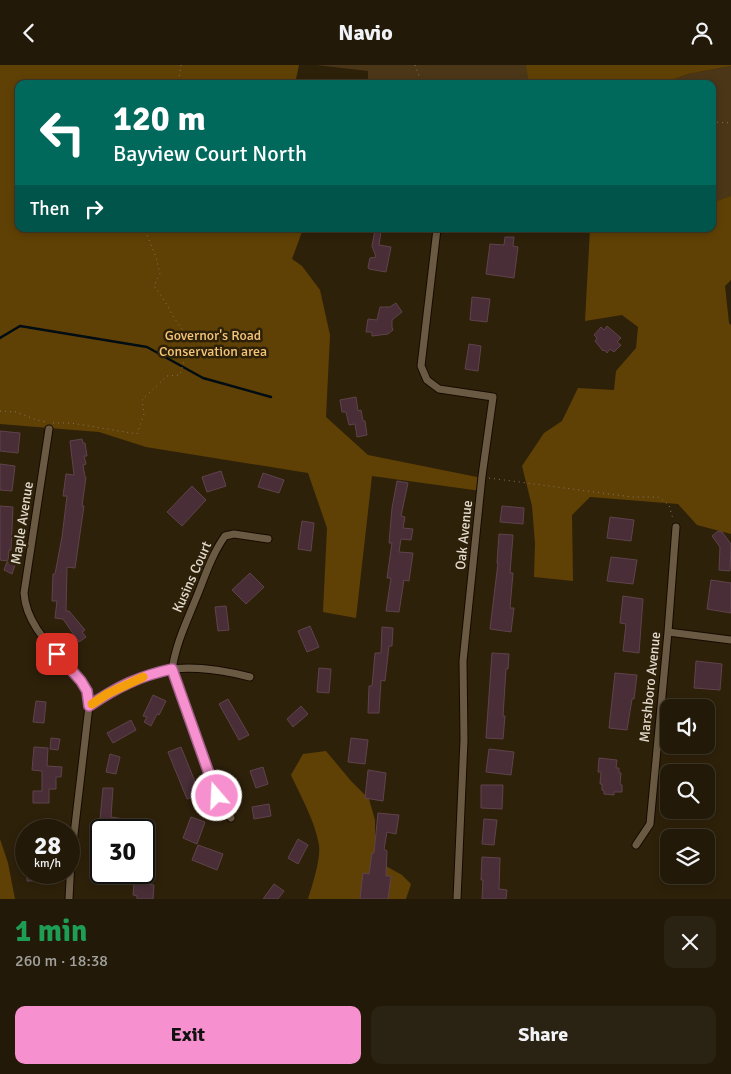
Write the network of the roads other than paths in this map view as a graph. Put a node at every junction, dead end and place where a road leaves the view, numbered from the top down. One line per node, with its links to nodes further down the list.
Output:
1 (437, 232): 13 (street, Oak Avenue)
2 (49, 429): 9 (street, Maple Avenue)
3 (676, 527): 5 (street, Marshboro Avenue)
4 (268, 539): 7 (street, Kusins Court)
5 (668, 632): 6 (street); 11 (street, Marshboro Avenue)
6 (731, 640)
7 (172, 669): 8 (street); 9 (street); 10 (street)
8 (250, 677)
9 (89, 706): 12 (street, Maple Avenue)
10 (231, 818)
11 (636, 845)
12 (69, 899)
13 (457, 899)

